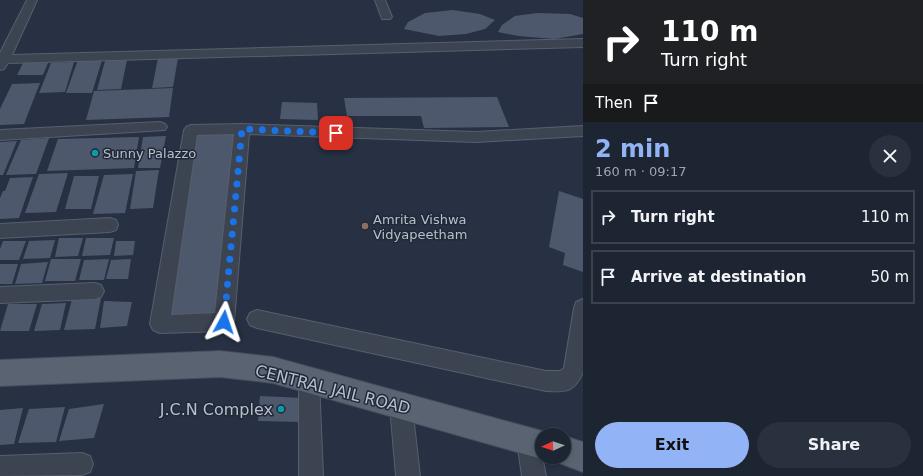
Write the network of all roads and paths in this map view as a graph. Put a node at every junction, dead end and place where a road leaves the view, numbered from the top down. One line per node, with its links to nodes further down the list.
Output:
1 (32, 0): 5 (street)
2 (380, 0): 3 (street)
3 (386, 17)
4 (583, 43): 5 (street)
5 (1, 61)
6 (160, 127): 9 (street)
7 (242, 129): 7 (street); 8 (street)
8 (583, 132)
9 (0, 135)
10 (110, 225): 11 (street)
11 (0, 231)
12 (95, 291): 13 (street)
13 (0, 295)
14 (583, 308): 15 (street)
15 (257, 319)
16 (0, 373): 17 (main road, CENTRAL JAIL ROAD)
17 (309, 380): 18 (main road, CENTRAL JAIL ROAD); 24 (street)
18 (401, 406): 19 (main road, CENTRAL JAIL ROAD); 25 (street)
19 (535, 443): 26 (street)
20 (571, 453): 21 (main road)
21 (583, 456)
22 (82, 464): 23 (street)
23 (0, 467)
24 (311, 476)
25 (408, 476)
26 (534, 476)

